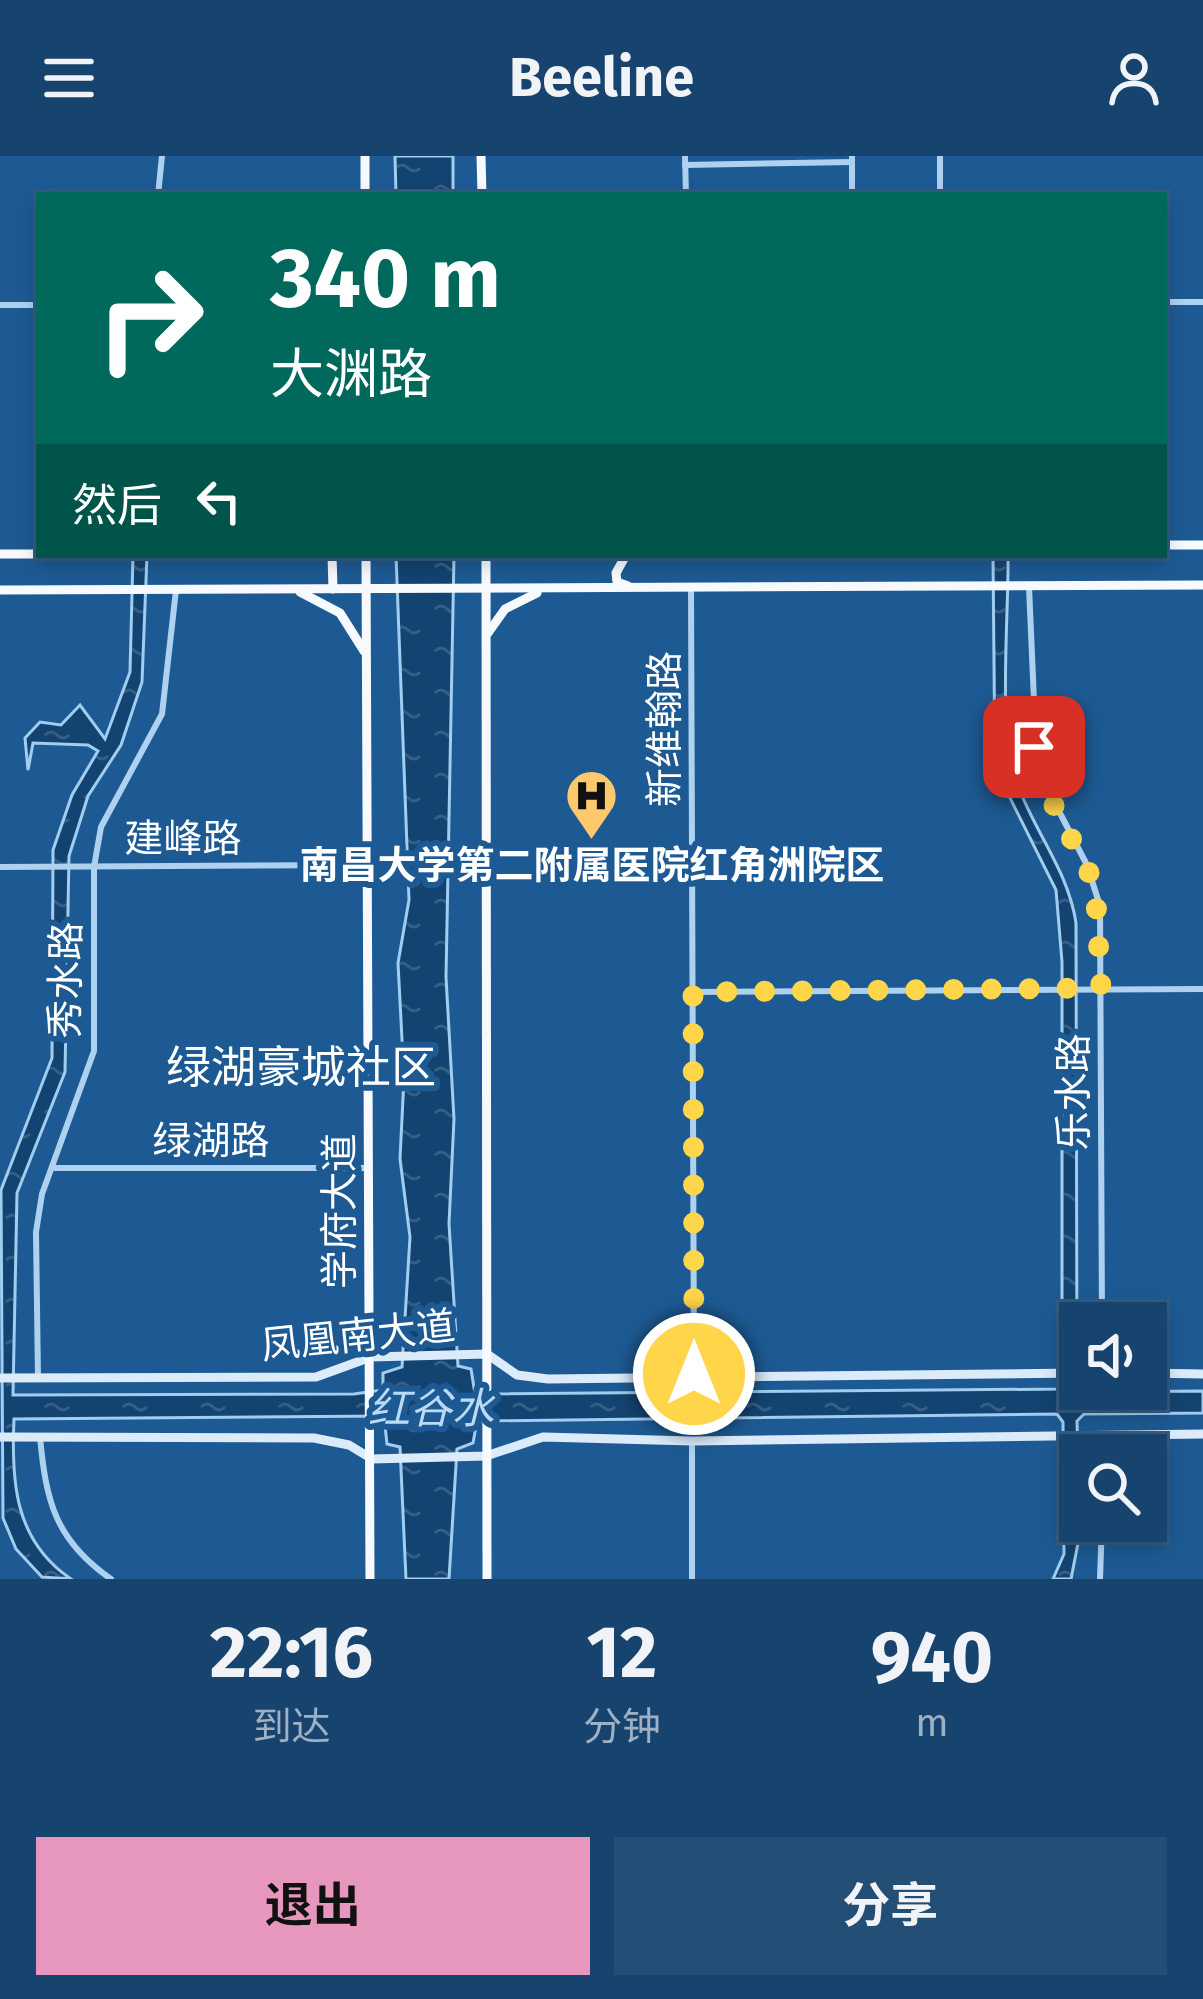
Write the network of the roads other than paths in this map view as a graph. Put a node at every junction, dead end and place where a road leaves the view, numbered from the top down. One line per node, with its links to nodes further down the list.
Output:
1 (161, 156): 7 (street)
2 (365, 156): 8 (main road)
3 (481, 156): 9 (main road)
4 (940, 156): 12 (street)
5 (852, 159): 6 (street); 11 (street)
6 (685, 160): 10 (street)
7 (158, 192)
8 (365, 192)
9 (482, 192)
10 (686, 192)
11 (852, 192)
12 (940, 192)
13 (1167, 302): 14 (street)
14 (1203, 302)
15 (0, 305): 16 (street)
16 (36, 305)
17 (1167, 545): 18 (main road)
18 (1203, 545)
19 (36, 554): 20 (main road)
20 (0, 556)
21 (332, 558): 29 (main road)
22 (366, 558): 30 (main road, 学府大道)
23 (486, 558): 31 (main road)
24 (623, 558): 27 (main road)
25 (1203, 585): 26 (main road)
26 (1030, 586): 28 (main road); 41 (street, 乐水路)
27 (657, 588): 28 (main road); 32 (main road)
28 (691, 588): 43 (street, 新维翰路)
29 (333, 589): 30 (main road); 35 (main road)
30 (366, 589): 31 (main road); 37 (main road, 学府大道)
31 (485, 589): 32 (main road); 36 (main road)
32 (550, 589): 36 (main road)
33 (0, 590): 34 (main road)
34 (176, 590): 35 (main road); 40 (street, 秀水路)
35 (295, 590): 37 (main road)
36 (485, 638): 47 (main road)
37 (367, 660): 38 (main road, 学府大道)
38 (368, 865): 40 (street, 建峰路); 45 (main road, 学府大道)
39 (0, 866): 40 (street, 建峰路)
40 (94, 867): 44 (street, 秀水路)
41 (1101, 988): 42 (street); 43 (street); 46 (street, 乐水路)
42 (1203, 989)
43 (693, 992): 51 (street, 新维翰路)
44 (53, 1168): 45 (street, 绿湖路); 54 (street, 秀水路)
45 (370, 1168): 48 (main road, 学府大道)
46 (1102, 1302)
47 (487, 1354): 48 (main road, 凤凰南大道); 51 (main road, 凤凰南大道); 61 (main road)
48 (371, 1357): 54 (main road, 凤凰南大道); 62 (main road, 学府大道)
49 (1059, 1373): 51 (main road, 凤凰南大道)
50 (1167, 1373): 52 (main road)
51 (694, 1374)
52 (1203, 1374)
53 (0, 1378): 54 (main road, 凤凰南大道)
54 (38, 1379)
55 (1059, 1434): 60 (main road)
56 (1167, 1434): 57 (main road)
57 (1203, 1434)
58 (0, 1437): 59 (main road)
59 (40, 1437): 62 (main road); 64 (street)
60 (692, 1441): 61 (main road); 67 (street)
61 (486, 1456): 62 (main road); 66 (main road)
62 (372, 1459): 65 (main road, 学府大道)
63 (1101, 1542): 68 (street)
64 (111, 1579)
65 (370, 1579)
66 (487, 1579)
67 (692, 1579)
68 (1100, 1579)

